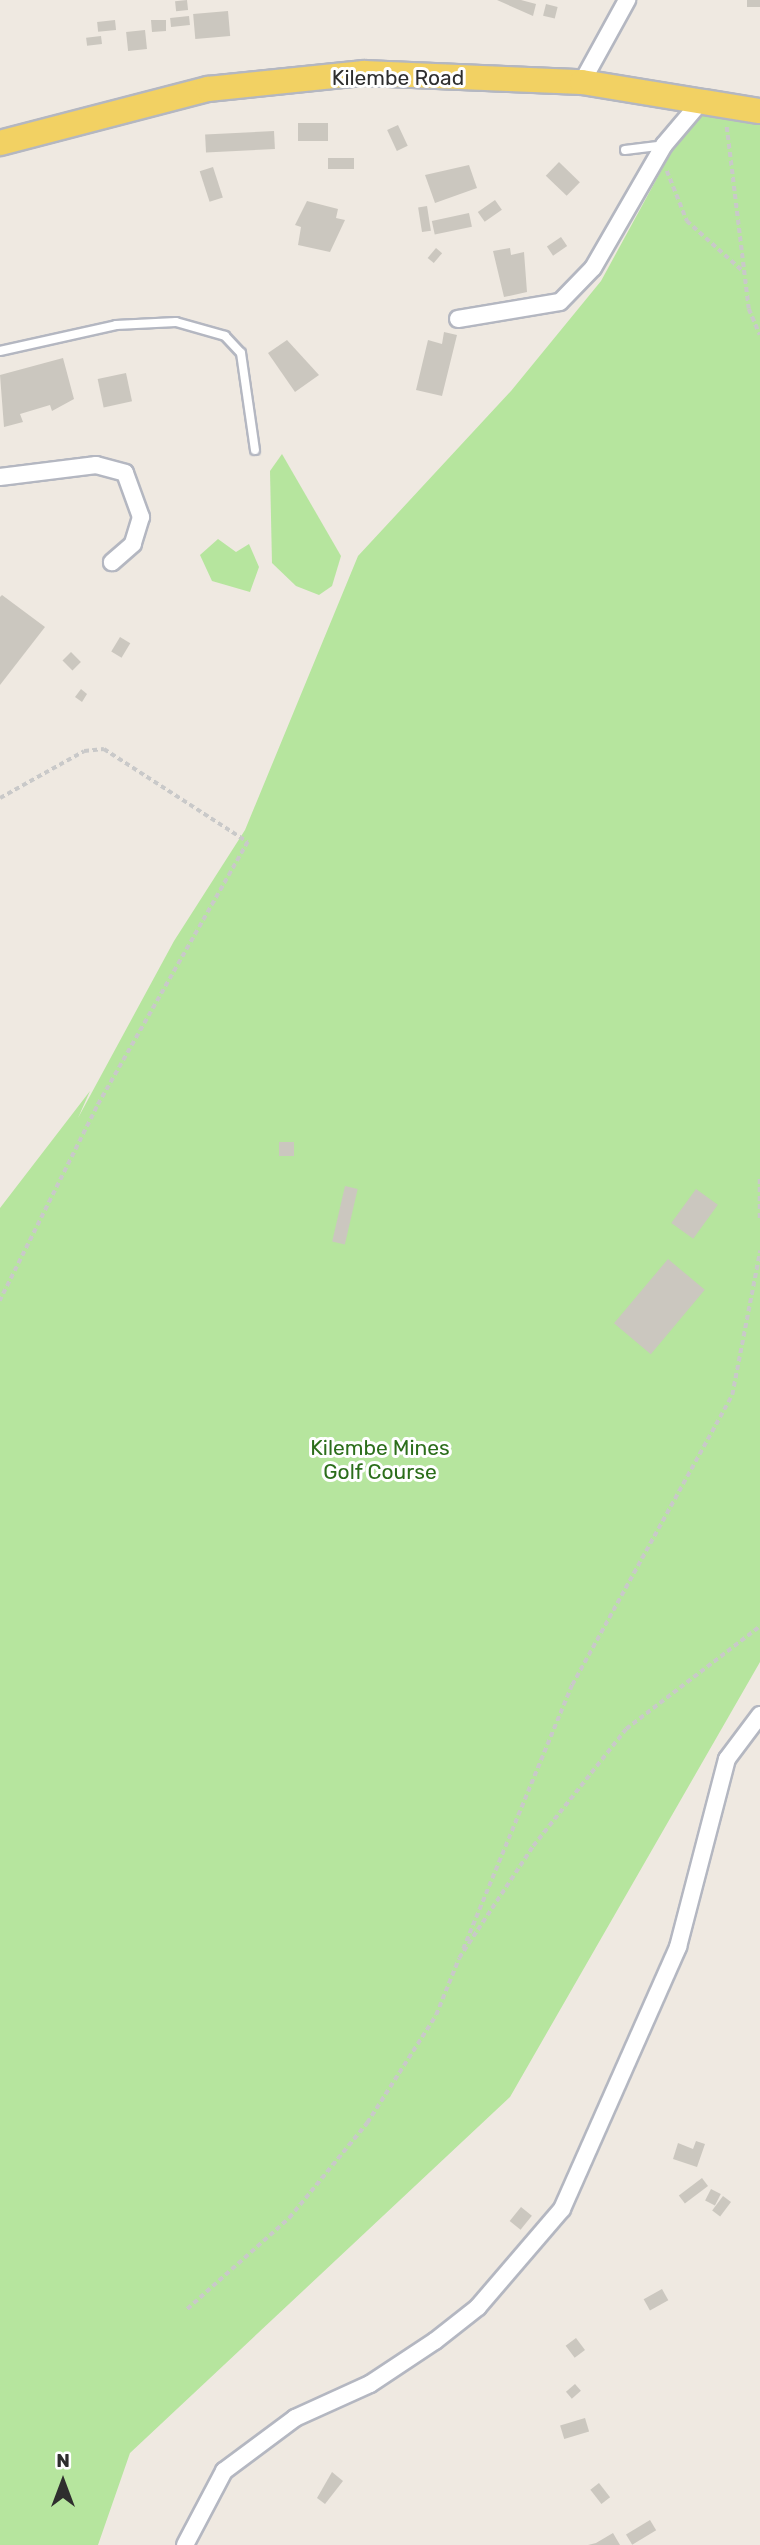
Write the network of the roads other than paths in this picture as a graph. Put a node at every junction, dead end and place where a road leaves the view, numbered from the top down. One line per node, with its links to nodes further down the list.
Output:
1 (627, 0): 2 (street)
2 (582, 82): 3 (main road, Kilembe Road); 5 (main road, Kilembe Road)
3 (703, 99): 4 (main road, Kilembe Road); 6 (street)
4 (750, 108)
5 (0, 143)
6 (662, 149): 7 (lane); 8 (street)
7 (625, 150)
8 (458, 319)
9 (0, 351): 10 (lane)
10 (255, 450)
11 (0, 477): 12 (street)
12 (112, 562)
13 (760, 1714): 14 (street)
14 (185, 2545)

